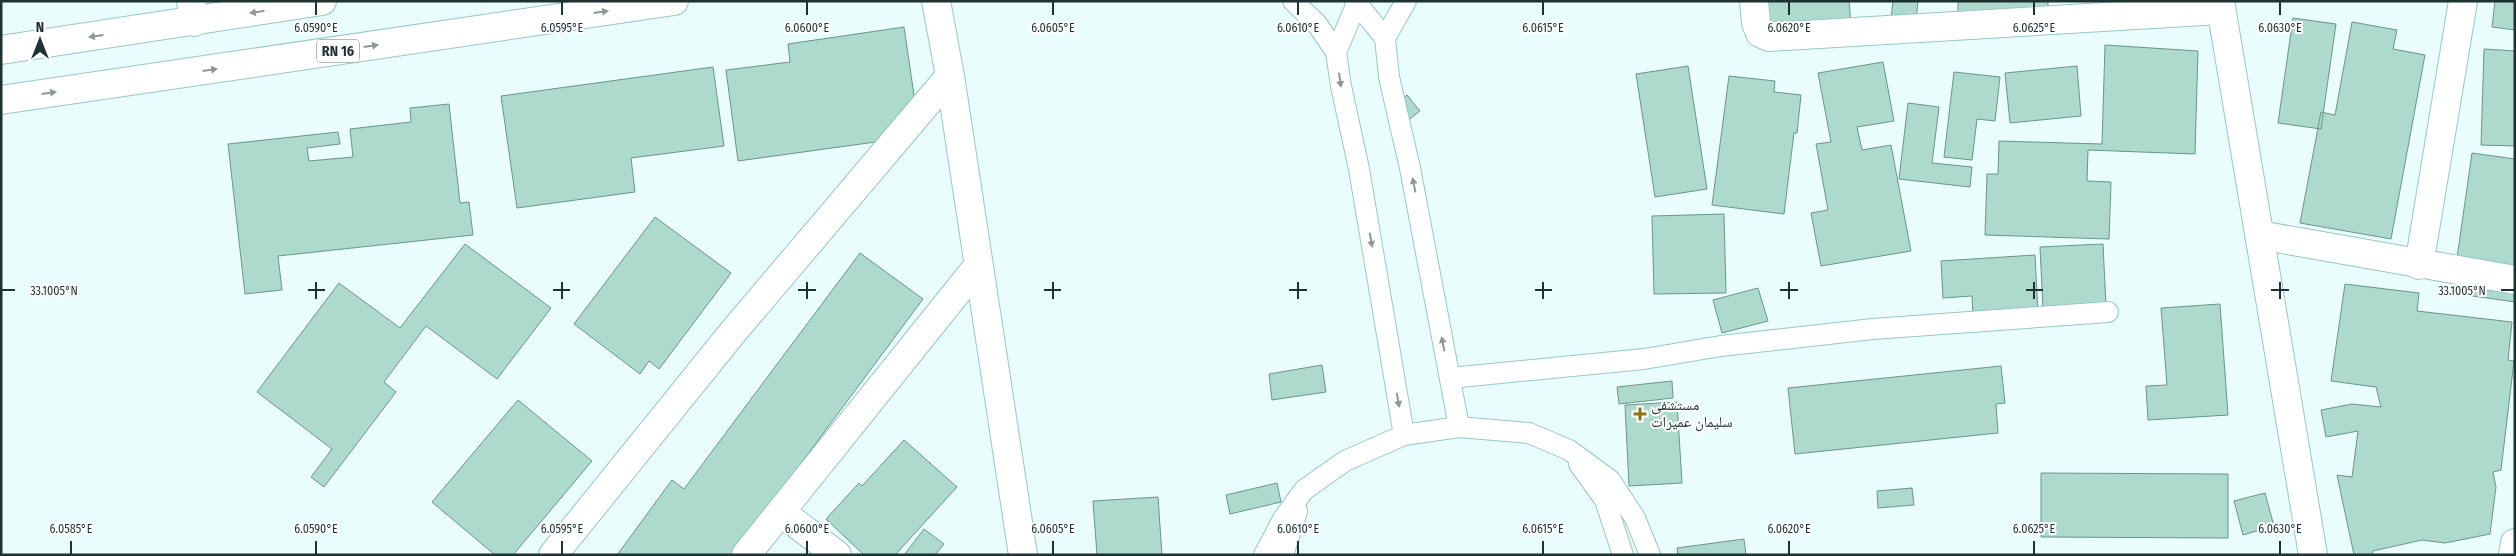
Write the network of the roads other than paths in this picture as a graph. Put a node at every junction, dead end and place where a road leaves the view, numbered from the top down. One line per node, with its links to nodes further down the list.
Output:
1 (322, 1): 10 (street, one-way to 10)
2 (674, 1): 15 (street, RN 16, one-way to 2)
3 (936, 1): 14 (street)
4 (1293, 1): 13 (lane)
5 (1406, 1): 11 (lane)
6 (1754, 1): 9 (street)
7 (2463, 1): 17 (street)
8 (1357, 2): 11 (lane); 13 (lane)
9 (2221, 6): 16 (street)
10 (192, 12): 12 (street, one-way to 12)
11 (1385, 38): 21 (lane, one-way to 11)
12 (1, 50)
13 (1336, 52): 23 (lane, one-way to 23)
14 (950, 76): 18 (street); 28 (street)
15 (1, 100)
16 (2259, 236): 17 (street); 36 (street)
17 (2419, 265): 19 (street)
18 (978, 266): 26 (street); 31 (street)
19 (2515, 280)
20 (2108, 312): 21 (lane)
21 (1450, 378): 22 (lane)
22 (1459, 427): 23 (lane); 24 (lane)
23 (1404, 436): 25 (lane)
24 (1570, 450): 34 (lane); 35 (lane)
25 (1304, 490): 32 (lane); 33 (lane)
26 (781, 512): 29 (street); 30 (street)
27 (2515, 543): 37 (street)
28 (553, 555)
29 (746, 555)
30 (837, 555)
31 (1023, 555)
32 (1264, 555)
33 (1283, 555)
34 (1623, 555)
35 (1650, 555)
36 (2313, 555)
37 (2513, 555)

